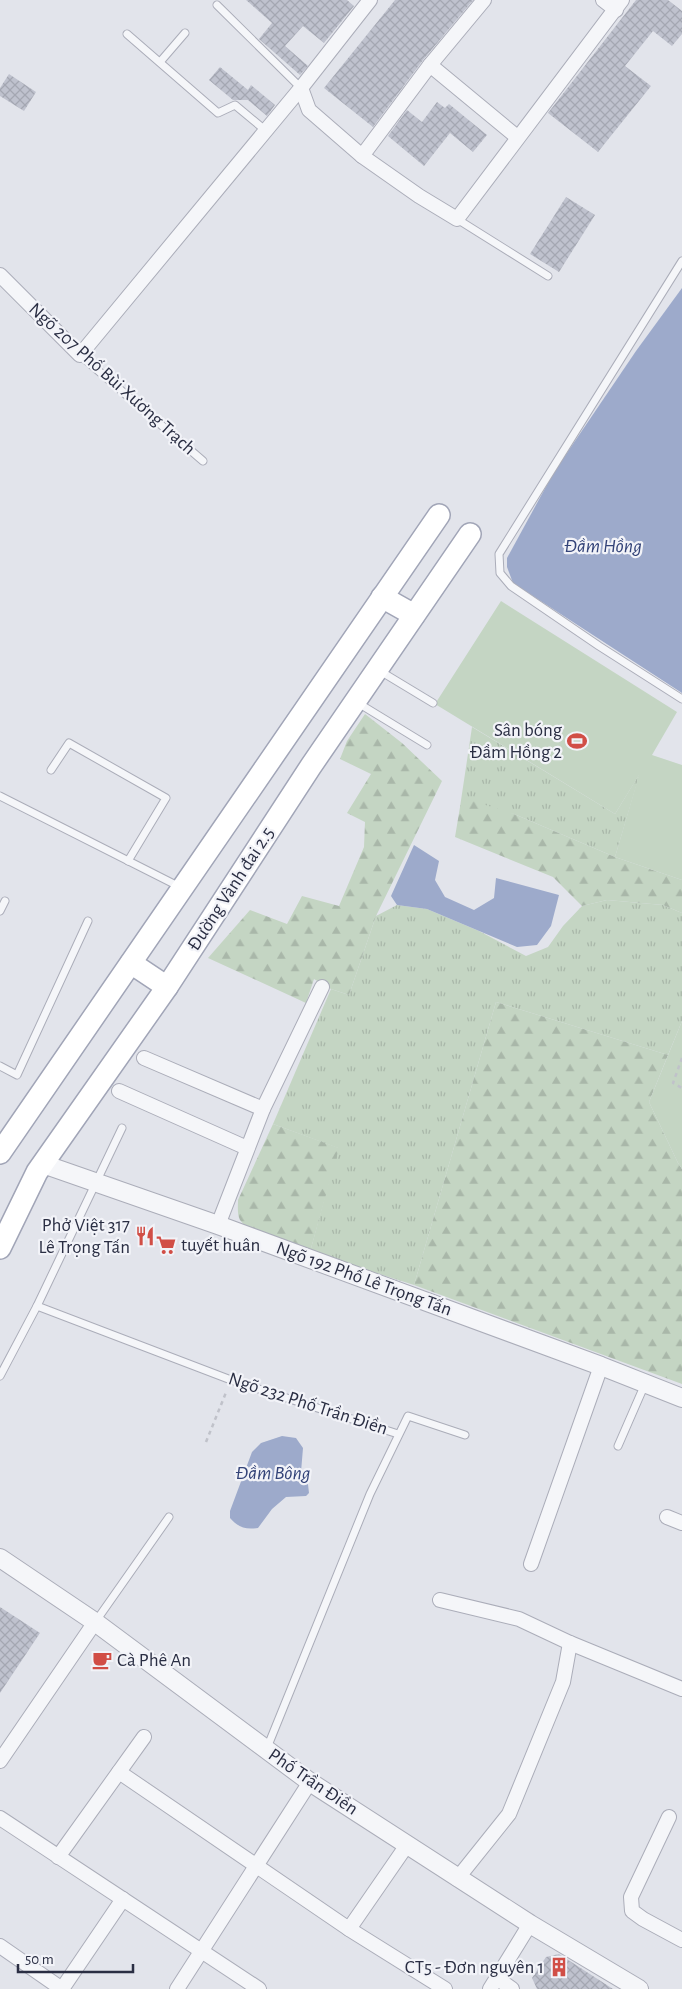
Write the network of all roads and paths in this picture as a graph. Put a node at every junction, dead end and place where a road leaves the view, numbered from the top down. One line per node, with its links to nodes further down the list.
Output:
1 (370, 0): 10 (street)
2 (484, 0): 9 (street)
3 (603, 0): 5 (street)
4 (217, 5): 10 (lane)
5 (619, 5): 12 (street)
6 (127, 34): 8 (lane)
7 (186, 34): 8 (lane)
8 (160, 62): 11 (lane)
9 (430, 65): 12 (street); 13 (street)
10 (301, 88): 11 (street); 13 (street)
11 (265, 130): 18 (street)
12 (517, 137): 14 (street)
13 (362, 156): 14 (street)
14 (457, 218): 17 (lane)
15 (682, 261): 25 (lane)
16 (0, 275): 18 (street, Ngõ 207 Phố Bùi Xương Trạch)
17 (548, 276)
18 (80, 355): 19 (lane, Ngõ 207 Phố Bùi Xương Trạch)
19 (203, 461)
20 (438, 514): 22 (main road, Đường Vành đai 2.5)
21 (470, 534): 23 (main road, Đường Vành đai 2.5)
22 (382, 597): 23 (main road); 32 (main road, Đường Vành đai 2.5)
23 (414, 615): 24 (main road, Đường Vành đai 2.5)
24 (377, 670): 26 (main road, Đường Vành đai 2.5); 27 (lane)
25 (682, 699)
26 (355, 702): 28 (lane); 37 (main road, Đường Vành đai 2.5)
27 (433, 703)
28 (427, 745)
29 (51, 770): 31 (lane)
30 (0, 796): 31 (lane)
31 (128, 861): 32 (lane)
32 (183, 888): 36 (main road, Đường Vành đai 2.5)
33 (5, 902): 34 (lane)
34 (0, 911)
35 (88, 921): 41 (lane)
36 (131, 963): 37 (main road); 47 (main road, Đường Vành đai 2.5)
37 (167, 987): 48 (main road, Đường Vành đai 2.5)
38 (322, 988): 44 (street)
39 (144, 1058): 44 (street)
40 (682, 1058): 42 (path)
41 (0, 1066)
42 (682, 1088)
43 (119, 1091): 46 (street)
44 (263, 1109): 46 (street)
45 (122, 1128): 49 (lane)
46 (247, 1148): 50 (street)
47 (0, 1153)
48 (44, 1164): 49 (street, Ngõ 192 Phố Lê Trọng Tấn); 51 (main road, Đường Vành đai 2.5)
49 (95, 1183): 50 (street, Ngõ 192 Phố Lê Trọng Tấn); 52 (lane)
50 (218, 1225): 53 (street, Ngõ 192 Phố Lê Trọng Tấn)
51 (0, 1248)
52 (37, 1306): 54 (lane); 55 (lane, Ngõ 232 Phố Trần Điền)
53 (601, 1366): 56 (street, Ngõ 192 Phố Lê Trọng Tấn); 66 (street)
54 (0, 1376)
55 (232, 1380): 58 (lane, Ngõ 232 Phố Trần Điền); 60 (path)
56 (645, 1384): 57 (street, Ngõ 192 Phố Lê Trọng Tấn); 61 (lane)
57 (682, 1398)
58 (398, 1434): 59 (lane); 72 (lane, Ngõ 232 Phố Trần Điền)
59 (465, 1435)
60 (206, 1442)
61 (618, 1446)
62 (168, 1517): 68 (lane)
63 (666, 1517): 64 (street)
64 (682, 1523)
65 (0, 1558): 68 (street, Phố Trần Điền)
66 (531, 1564)
67 (440, 1600): 69 (street)
68 (95, 1622): 72 (street, Phố Trần Điền); 73 (street)
69 (570, 1643): 70 (street); 81 (street)
70 (682, 1689)
71 (144, 1737): 74 (street)
72 (266, 1751): 75 (street, Phố Trần Điền)
73 (0, 1761)
74 (119, 1772): 79 (street); 80 (street)
75 (310, 1782): 78 (street, Phố Trần Điền); 80 (street)
76 (669, 1817): 85 (street)
77 (0, 1818): 79 (street)
78 (407, 1845): 81 (street, Phố Trần Điền); 84 (street)
79 (58, 1857): 82 (street)
80 (256, 1866): 84 (street); 87 (street)
81 (457, 1879): 83 (street, Phố Trần Điền)
82 (123, 1899): 87 (street); 89 (street)
83 (530, 1924): 88 (street); 94 (street, Phố Trần Điền)
84 (349, 1928): 92 (street)
85 (682, 1940)
86 (0, 1946): 89 (street)
87 (202, 1951): 90 (street); 91 (street)
88 (494, 1984): 93 (street)
89 (62, 1989)
90 (177, 1989)
91 (259, 1989)
92 (445, 1989)
93 (512, 1989)
94 (639, 1989)

